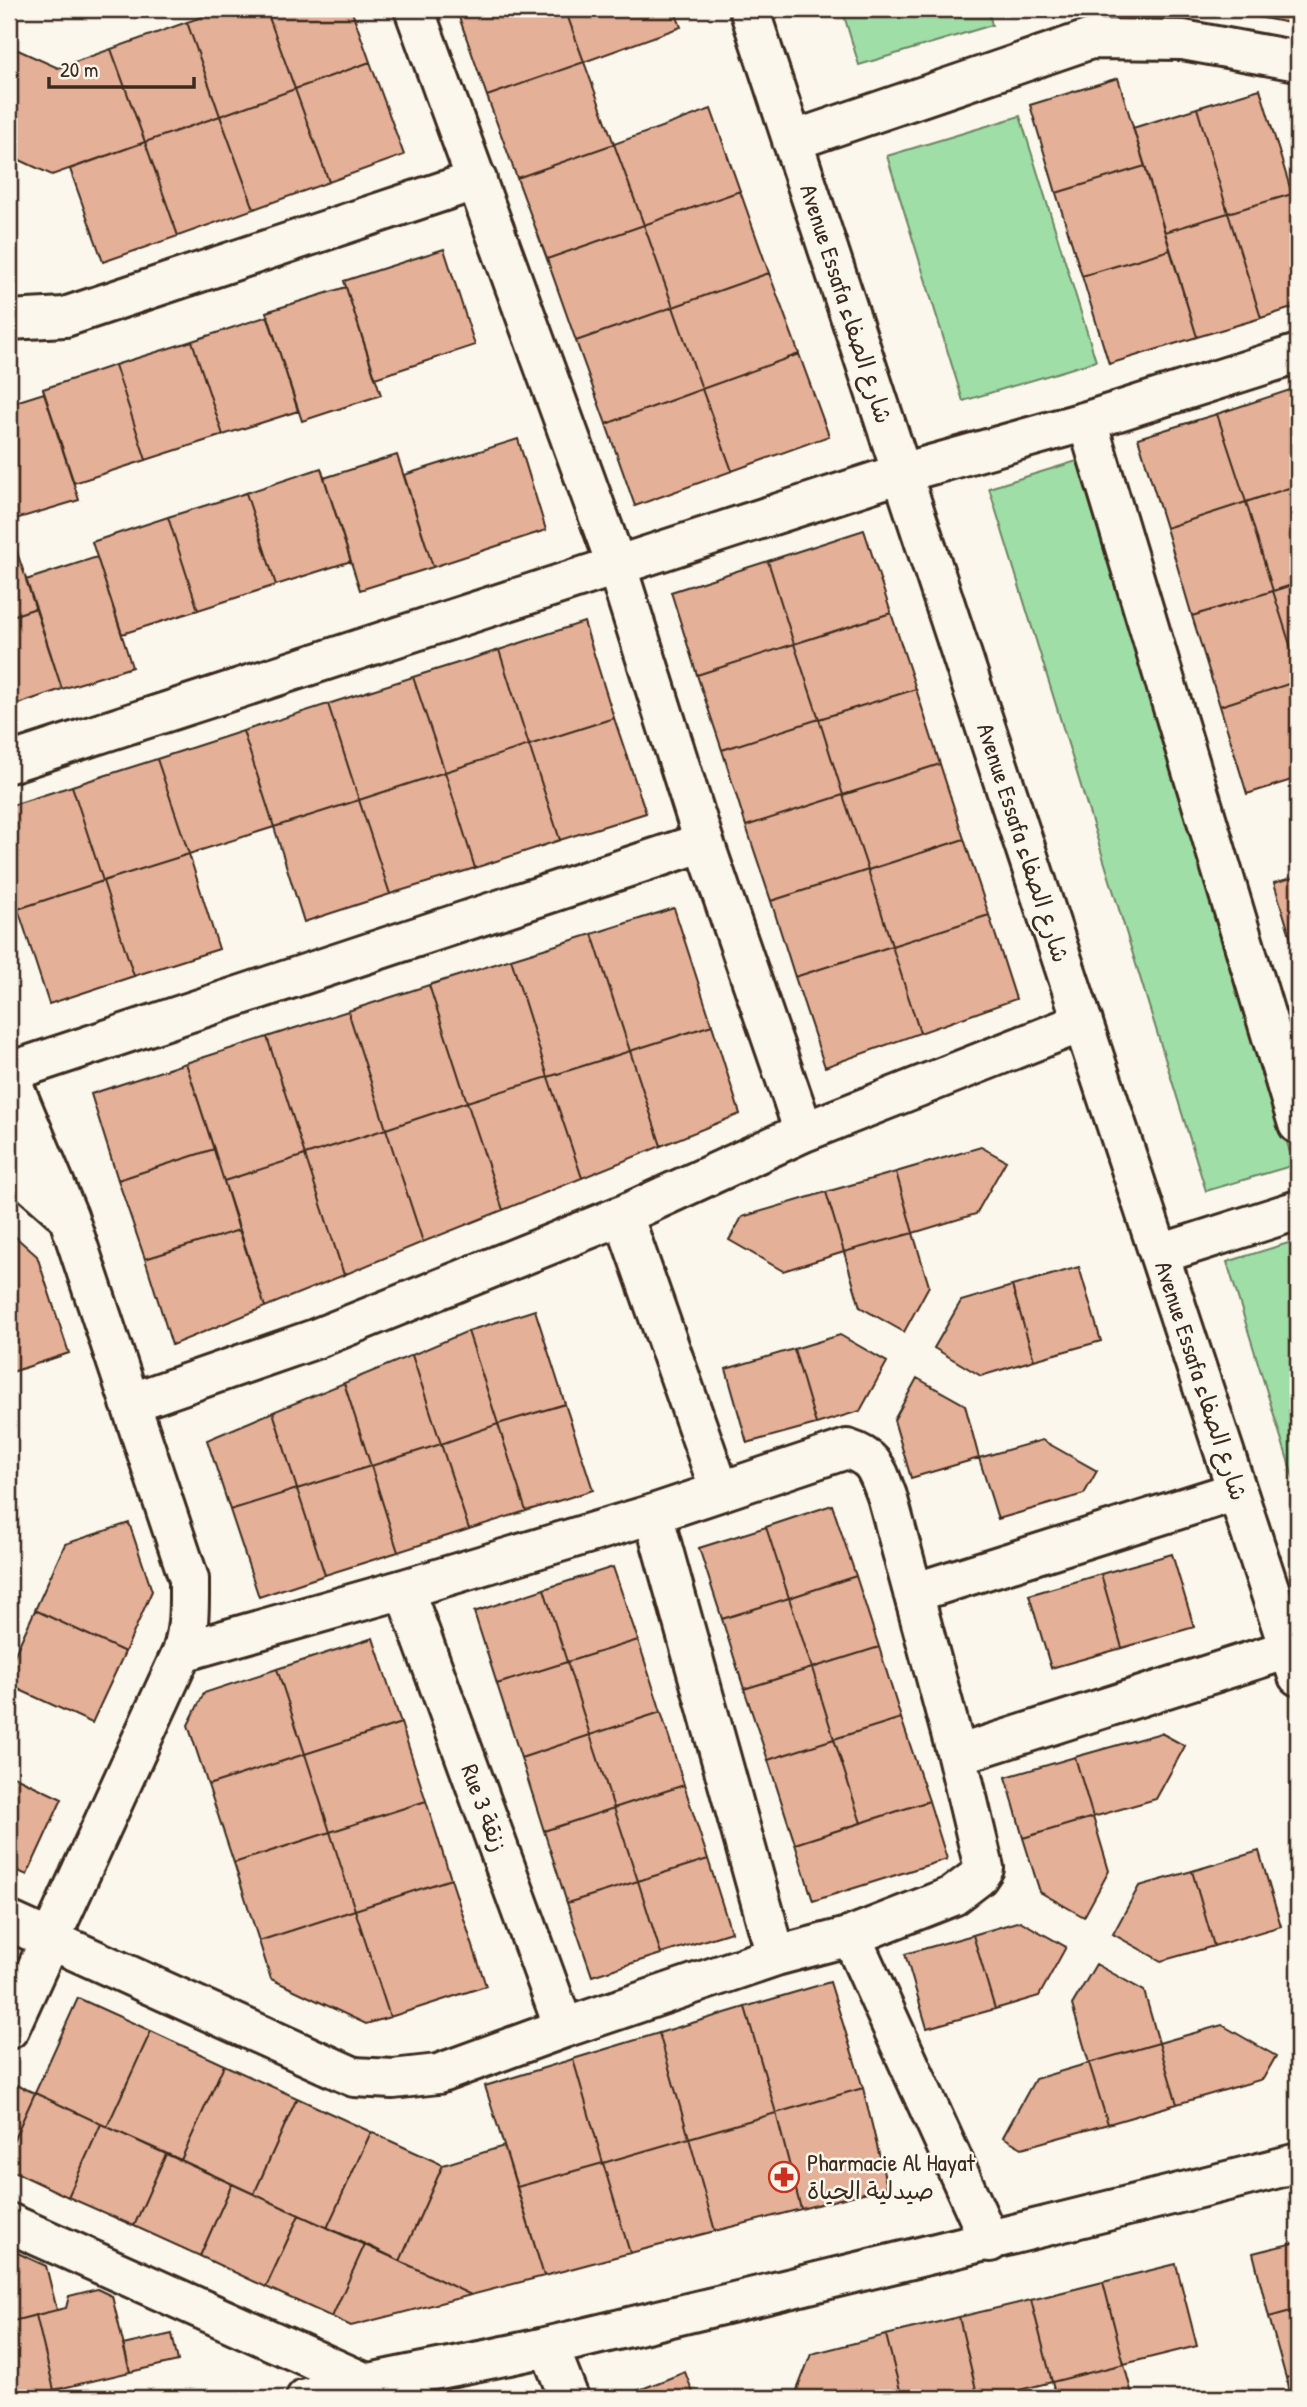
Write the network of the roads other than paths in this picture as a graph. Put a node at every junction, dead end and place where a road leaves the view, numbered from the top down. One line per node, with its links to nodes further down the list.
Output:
1 (414, 9): 5 (street)
2 (749, 9): 4 (street, Avenue Essafa شارع الصفاء)
3 (1298, 61): 4 (street)
4 (792, 141): 9 (street, Avenue Essafa شارع الصفاء)
5 (477, 180): 6 (street); 10 (street)
6 (9, 320)
7 (1298, 354): 8 (street)
8 (1087, 421): 9 (street); 15 (street)
9 (901, 473): 10 (street); 13 (street, Avenue Essafa شارع الصفاء)
10 (616, 564): 11 (street); 12 (street)
11 (9, 763)
12 (704, 842): 14 (street); 16 (street)
13 (1083, 1022): 16 (street); 21 (street, Avenue Essafa شارع الصفاء)
14 (9, 1073): 20 (street)
15 (1298, 1124)
16 (804, 1132): 19 (street)
17 (9, 1164): 20 (street)
18 (1298, 1210): 21 (street)
19 (623, 1215): 22 (street); 23 (street)
20 (68, 1216): 22 (street)
21 (1160, 1254): 24 (street, Avenue Essafa شارع الصفاء)
22 (130, 1403): 28 (street)
23 (720, 1490): 25 (street); 27 (street)
24 (1237, 1491): 27 (street); 29 (street, Avenue Essafa شارع الصفاء)
25 (653, 1514): 26 (street); 34 (street)
26 (404, 1589): 28 (street); 35 (street, Rue 3 زنقة)
27 (913, 1593): 30 (street)
28 (182, 1652): 33 (street)
29 (1294, 1663): 30 (street)
30 (957, 1755): 32 (street)
31 (9, 1921): 33 (street)
32 (851, 1936): 34 (street); 39 (street)
33 (50, 1938): 35 (street); 36 (street)
34 (776, 1956): 35 (street)
35 (564, 2028)
36 (9, 2029)
37 (1298, 2164): 39 (street)
38 (9, 2223): 41 (street)
39 (990, 2242): 40 (street)
40 (549, 2347): 41 (street); 43 (street)
41 (364, 2382): 42 (street)
42 (306, 2398)
43 (569, 2398)

